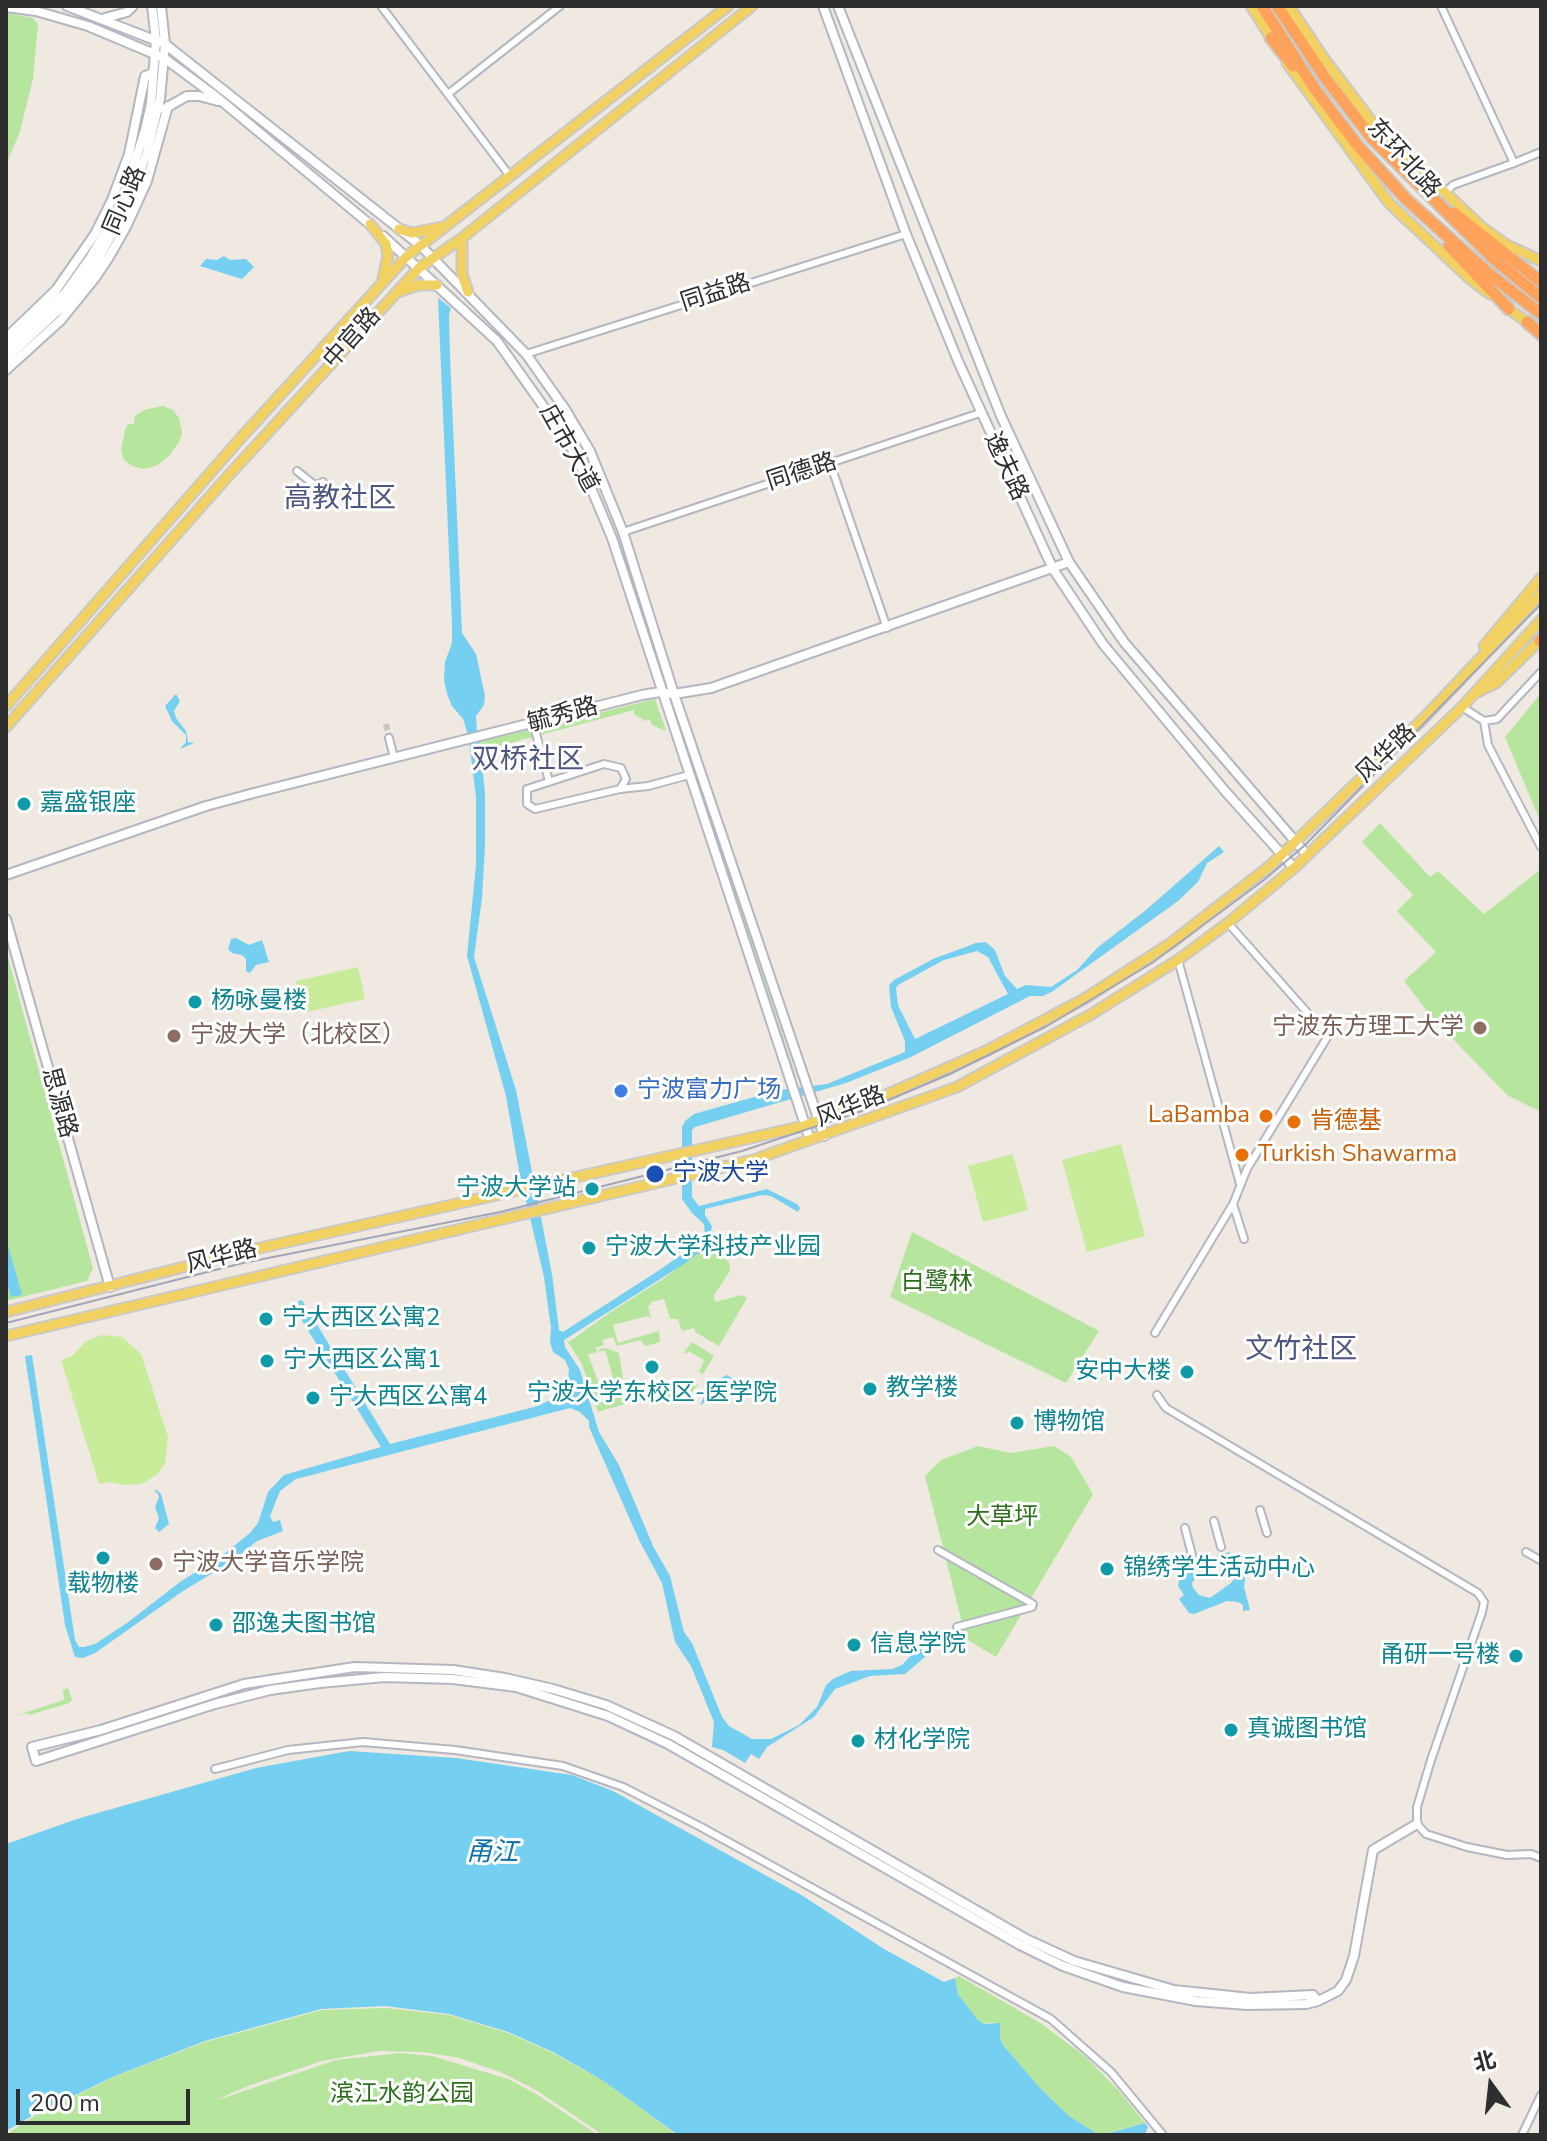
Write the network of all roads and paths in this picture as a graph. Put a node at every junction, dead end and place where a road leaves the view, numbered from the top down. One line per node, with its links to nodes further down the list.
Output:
1 (67, 6): 17 (street, 庄市大道)
2 (133, 6): 17 (street)
3 (152, 6): 19 (street, 同心路)
4 (161, 6): 19 (street, 同心路)
5 (381, 6): 23 (street)
6 (560, 6): 23 (street)
7 (728, 6): 31 (main road, 中官路)
8 (752, 6): 39 (main road, 中官路)
9 (838, 6): 65 (street, 逸夫路)
10 (1251, 6): 18 (main road)
11 (1262, 6): 26 (highway, 东环北路)
12 (1277, 6): 27 (highway, 东环北路)
13 (1288, 6): 27 (highway); 33 (main road)
14 (1441, 6): 30 (street)
15 (6, 7): 20 (street, 庄市大道)
16 (822, 9): 38 (street, 逸夫路)
17 (99, 18): 19 (street, 庄市大道)
18 (1271, 38): 26 (highway); 51 (main road)
19 (160, 42): 20 (street, 同心路); 21 (street, 同心路); 37 (street, 庄市大道)
20 (154, 53): 21 (street, 庄市大道); 22 (street, 同心路)
21 (164, 58): 24 (street, 庄市大道); 28 (street, 同心路)
22 (153, 73): 55 (street); 56 (street, 同心路)
23 (448, 94): 31 (street)
24 (225, 103): 25 (street); 35 (street, 庄市大道)
25 (168, 106): 28 (street); 59 (street)
26 (1333, 112): 34 (highway, 东环北路)
27 (1352, 113): 32 (highway, 东环北路)
28 (155, 123): 58 (street, 同心路)
29 (1541, 152): 30 (street)
30 (1514, 163): 33 (street)
31 (510, 176): 36 (main road, 中官路)
32 (1420, 188): 45 (highway); 50 (highway, 东环北路)
33 (1444, 194): 43 (main road)
34 (1417, 209): 51 (highway); 52 (highway, 东环北路)
35 (370, 224): 41 (street, 庄市大道); 46 (main road)
36 (446, 226): 37 (main road); 40 (main road, 中官路)
37 (399, 229): 40 (street, 庄市大道)
38 (906, 234): 57 (street, 同益路); 60 (street, 逸夫路)
39 (462, 238): 42 (main road, 中官路); 48 (main road)
40 (421, 246): 41 (main road, 中官路); 42 (street, 庄市大道)
41 (406, 257): 44 (street, 庄市大道); 46 (main road, 中官路)
42 (435, 259): 44 (main road, 中官路); 48 (street, 庄市大道)
43 (1541, 261)
44 (419, 268): 47 (street, 庄市大道); 49 (main road, 中官路)
45 (1541, 282)
46 (380, 285): 77 (main road, 中官路)
47 (437, 285): 49 (main road); 74 (street, 庄市大道)
48 (468, 292): 57 (street, 庄市大道)
49 (395, 293): 81 (main road, 中官路)
50 (1541, 298)
51 (1509, 309): 53 (main road)
52 (1540, 314)
53 (1527, 322): 54 (highway)
54 (1540, 333)
55 (6, 338)
56 (6, 348)
57 (526, 354): 64 (street, 庄市大道)
58 (6, 359)
59 (6, 370)
60 (980, 413): 61 (street, 同德路); 66 (street, 逸夫路)
61 (830, 463): 64 (street, 同德路); 70 (street)
62 (297, 471): 63 (street)
63 (323, 482)
64 (623, 532): 75 (street, 庄市大道)
65 (1069, 562): 66 (street, 毓秀路); 87 (street, 逸夫路)
66 (1053, 569): 70 (street, 毓秀路); 89 (street, 逸夫路)
67 (1541, 578): 73 (main road)
68 (1541, 594): 73 (main road, 风华路)
69 (1541, 620): 76 (main road, 风华路)
70 (887, 628): 75 (street, 毓秀路)
71 (1541, 640): 76 (main road)
72 (1541, 672): 79 (street)
73 (1454, 686): 87 (main road, 风华路)
74 (660, 692): 75 (street, 毓秀路); 80 (street, 毓秀路); 84 (street, 庄市大道)
75 (674, 694): 96 (street, 庄市大道)
76 (1470, 697): 78 (main road, 风华路)
77 (8, 703)
78 (1462, 707): 79 (street); 90 (main road, 风华路)
79 (1484, 721): 88 (street)
80 (533, 723): 83 (street, 毓秀路); 85 (street)
81 (6, 727)
82 (389, 738): 83 (street)
83 (394, 758): 92 (street, 毓秀路)
84 (689, 775): 86 (street); 97 (street, 庄市大道)
85 (549, 781): 86 (street); 86 (street)
86 (620, 789)
87 (1295, 842): 89 (main road, 风华路); 90 (street, 逸夫路)
88 (1541, 847)
89 (1282, 855): 91 (street, 逸夫路); 96 (main road, 风华路)
90 (1307, 855): 91 (main road, 风华路)
91 (1294, 868): 94 (main road, 风华路)
92 (6, 875)
93 (6, 919): 103 (street, 思源路)
94 (1228, 923): 95 (main road, 风华路); 100 (street)
95 (1178, 960): 98 (main road, 风华路); 100 (street)
96 (816, 1116): 97 (main road, 风华路); 98 (street, 庄市大道)
97 (803, 1121): 99 (street, 庄市大道); 103 (main road, 风华路)
98 (824, 1136): 99 (main road, 风华路)
99 (810, 1140): 106 (main road, 风华路)
100 (1240, 1185): 101 (street)
101 (1233, 1204): 102 (street); 105 (street)
102 (1244, 1239)
103 (110, 1287): 104 (main road, 风华路)
104 (6, 1312)
105 (1155, 1333)
106 (6, 1336)
107 (1157, 1395): 119 (street)
108 (1260, 1510): 111 (street)
109 (1214, 1521): 112 (street)
110 (1185, 1528): 115 (street)
111 (1267, 1533)
112 (1221, 1547)
113 (938, 1550): 117 (street)
114 (1526, 1552): 116 (street)
115 (1192, 1555)
116 (1540, 1560)
117 (957, 1627)
118 (215, 1769): 123 (street)
119 (1417, 1824): 120 (street); 121 (street)
120 (1541, 1858)
121 (1318, 2001): 121 (street)
122 (1541, 2095): 124 (street)
123 (1163, 2135)
124 (1522, 2135)

